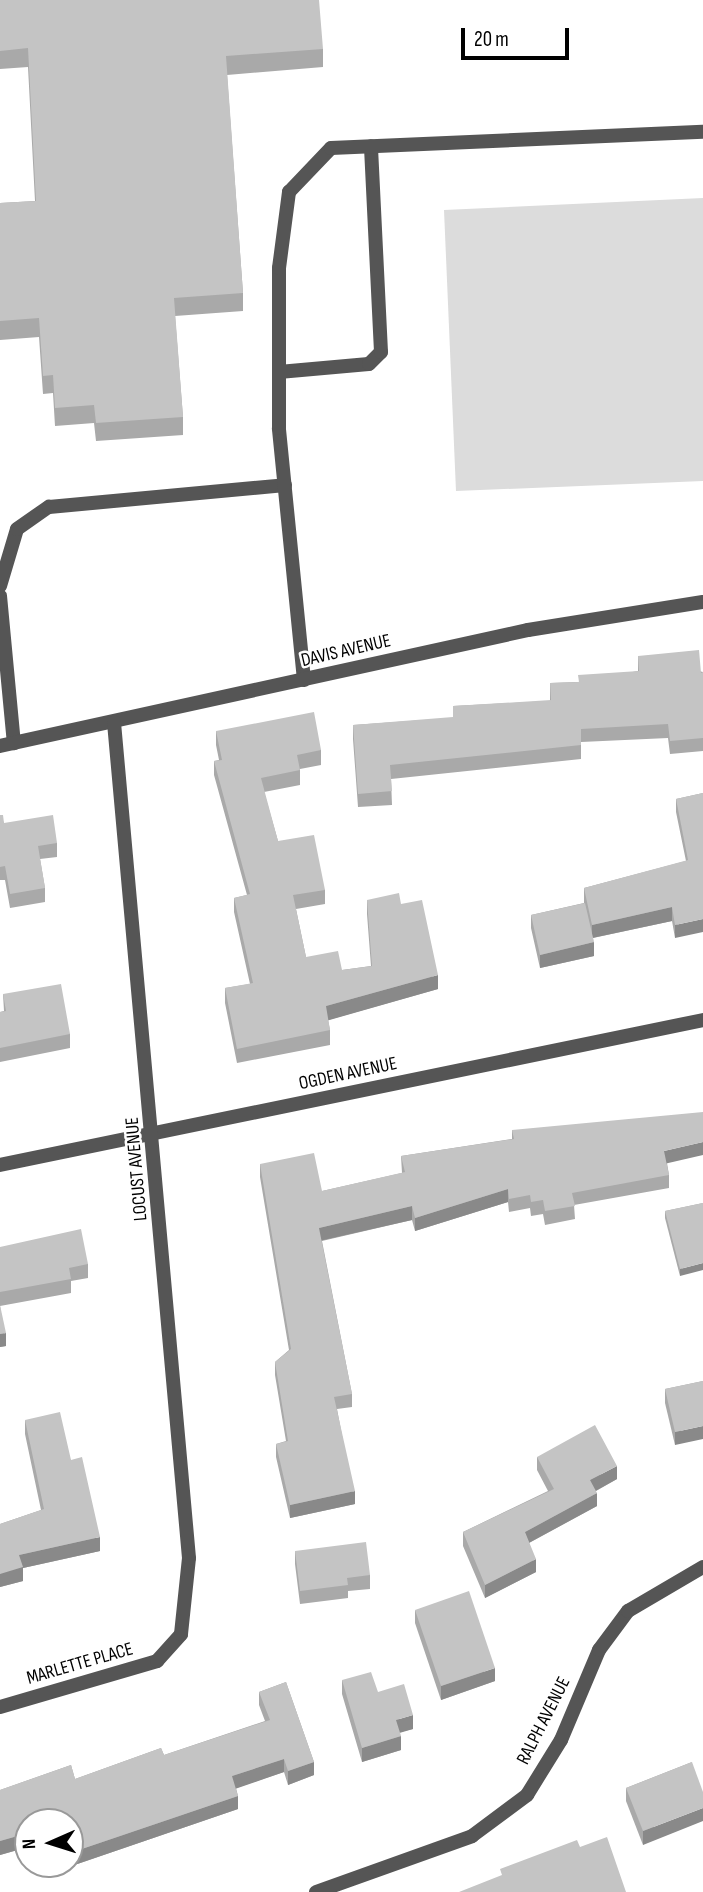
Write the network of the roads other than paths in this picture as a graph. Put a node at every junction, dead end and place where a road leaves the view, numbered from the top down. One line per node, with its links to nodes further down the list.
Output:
1 (703, 132): 2 (street)
2 (371, 146): 3 (street); 3 (street)
3 (279, 372): 4 (street)
4 (285, 485): 5 (street); 8 (street)
5 (0, 586)
6 (0, 596): 10 (street)
7 (703, 603): 8 (street, DAVIS AVENUE)
8 (304, 680): 9 (street, DAVIS AVENUE)
9 (114, 722): 10 (street, DAVIS AVENUE); 12 (street, LOCUST AVENUE)
10 (7, 744)
11 (703, 1020): 12 (street, OGDEN AVENUE)
12 (154, 1133): 13 (street, OGDEN AVENUE); 15 (street, LOCUST AVENUE)
13 (0, 1165)
14 (703, 1567): 17 (street, RALPH AVENUE)
15 (183, 1614): 16 (street, MARLETTE PLACE)
16 (0, 1707)
17 (316, 1892)

